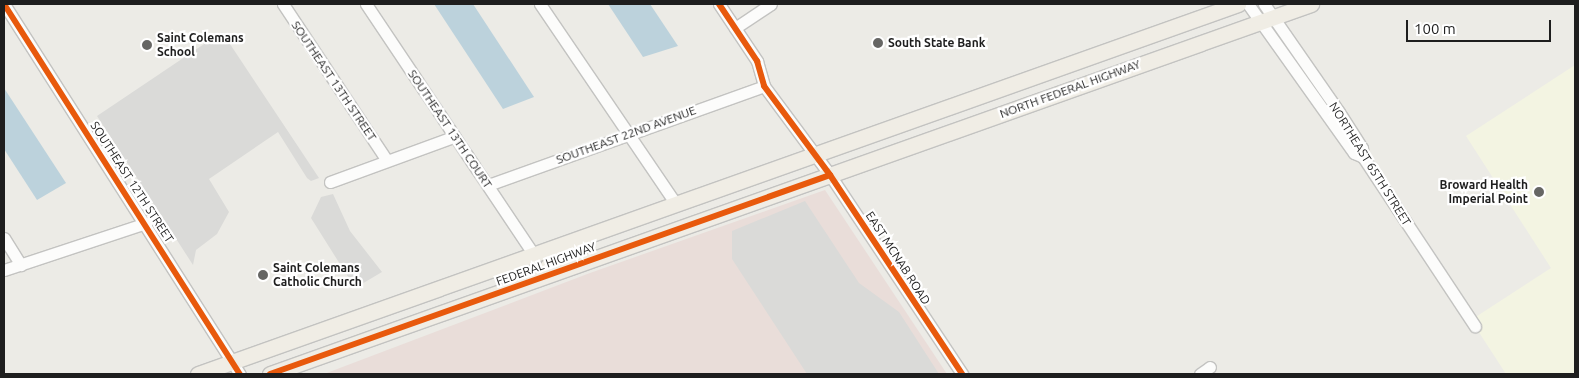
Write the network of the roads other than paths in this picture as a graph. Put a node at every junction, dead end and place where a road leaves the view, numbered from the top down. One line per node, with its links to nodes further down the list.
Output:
1 (4, 4): 26 (street, SOUTHEAST 12TH STREET)
2 (283, 4): 21 (street, SOUTHEAST 13TH STREET)
3 (366, 4): 19 (street, SOUTHEAST 13TH COURT)
4 (540, 4): 18 (street)
5 (719, 4): 12 (street, EAST MCNAB ROAD)
6 (771, 4): 12 (street)
7 (1238, 4): 13 (main road, NORTH FEDERAL HIGHWAY)
8 (1248, 4): 11 (street)
9 (1264, 4): 11 (street)
10 (1311, 4): 11 (main road, NORTH FEDERAL HIGHWAY)
11 (1267, 19): 16 (main road, NORTH FEDERAL HIGHWAY); 34 (street, NORTHEAST 65TH STREET)
12 (735, 28): 15 (street, EAST MCNAB ROAD)
13 (1102, 53): 14 (main road, NORTH FEDERAL HIGHWAY); 16 (main road)
14 (1062, 67): 17 (main road); 20 (main road, NORTH FEDERAL HIGHWAY)
15 (764, 86): 18 (street, SOUTHEAST 22ND AVENUE); 20 (street, EAST MCNAB ROAD)
16 (1075, 87): 17 (main road, NORTH FEDERAL HIGHWAY)
17 (1037, 100): 22 (main road, NORTH FEDERAL HIGHWAY)
18 (631, 133): 24 (street, SOUTHEAST 22ND AVENUE); 25 (street)
19 (454, 137): 21 (street); 24 (street, SOUTHEAST 13TH COURT)
20 (812, 156): 22 (street, EAST MCNAB ROAD); 25 (main road, FEDERAL HIGHWAY)
21 (386, 159): 23 (street)
22 (830, 175): 32 (main road, FEDERAL HIGHWAY); 39 (street, EAST MCNAB ROAD)
23 (330, 182)
24 (488, 185): 29 (street, SOUTHEAST 13TH COURT)
25 (676, 204): 28 (main road, FEDERAL HIGHWAY)
26 (146, 223): 30 (street); 36 (street, SOUTHEAST 12TH STREET)
27 (4, 238): 30 (street)
28 (569, 242): 29 (main road, FEDERAL HIGHWAY); 32 (main road)
29 (534, 255): 33 (main road); 36 (main road, FEDERAL HIGHWAY)
30 (21, 265): 31 (street)
31 (4, 270)
32 (537, 279): 33 (main road, FEDERAL HIGHWAY)
33 (503, 291): 38 (main road, FEDERAL HIGHWAY)
34 (1475, 326)
35 (1210, 367): 40 (street)
36 (237, 368): 37 (main road, FEDERAL HIGHWAY)
37 (198, 374)
38 (270, 374)
39 (962, 374)
40 (1200, 374)

